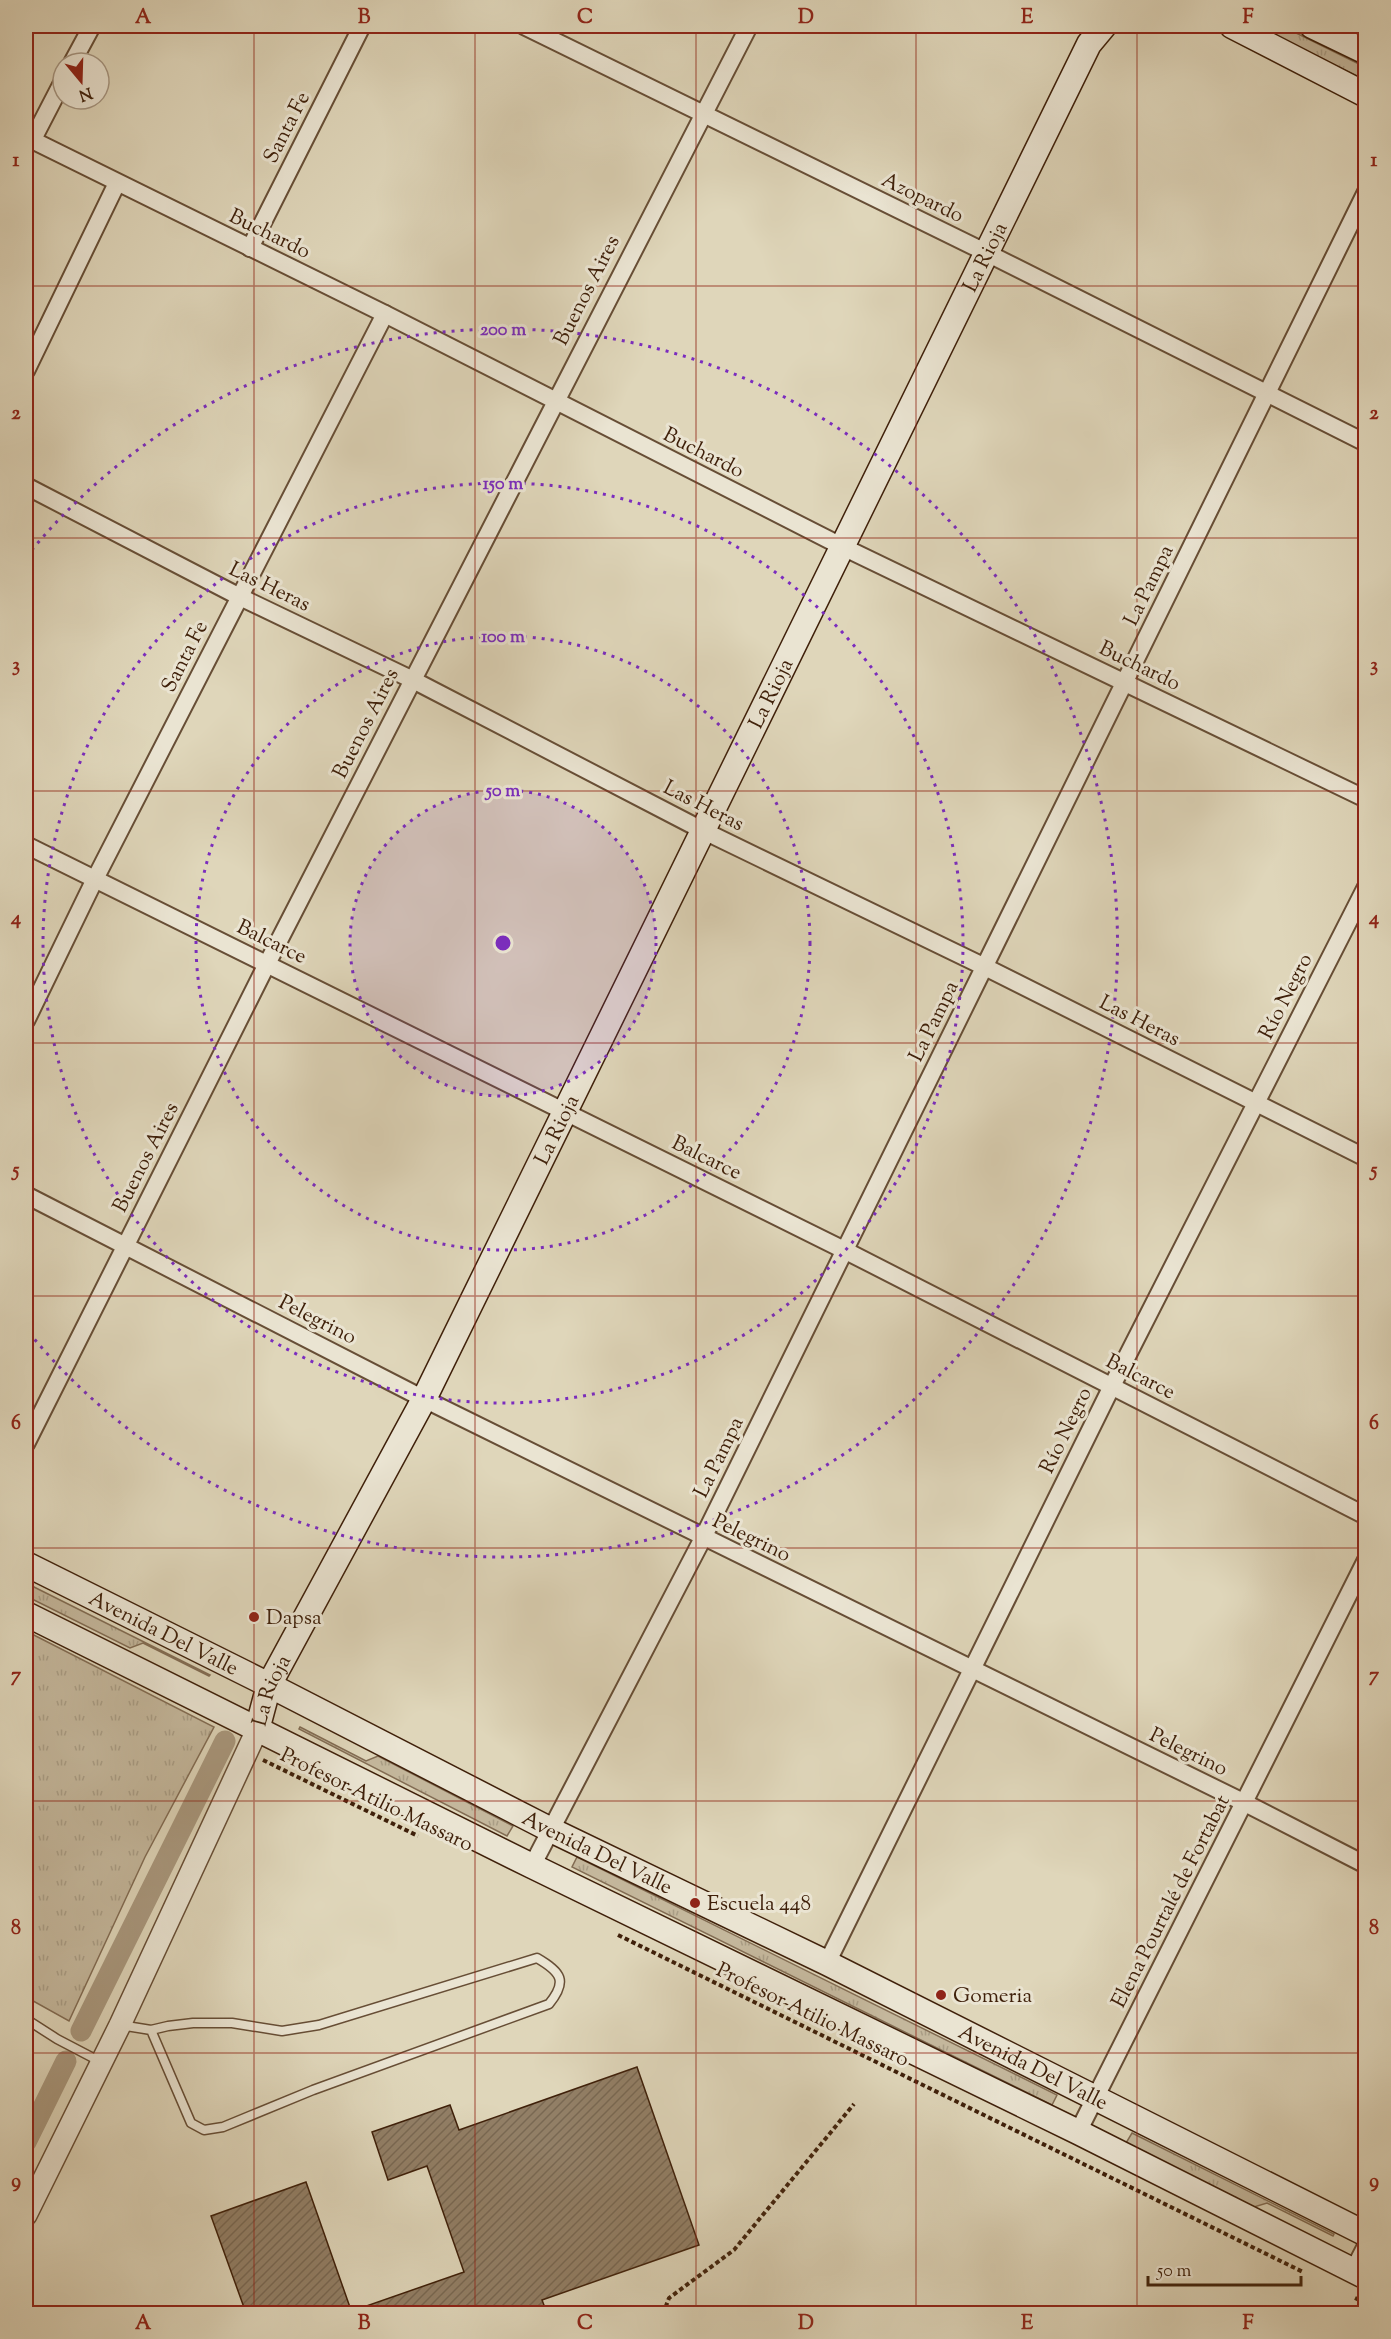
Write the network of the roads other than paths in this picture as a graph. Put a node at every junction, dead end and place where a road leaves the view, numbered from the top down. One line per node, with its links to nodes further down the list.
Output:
1 (92, 26): 10 (street)
2 (362, 26): 18 (street, Santa Fe)
3 (524, 26): 14 (street, Azopardo)
4 (749, 26): 14 (street, Buenos Aires)
5 (1104, 26): 9 (main road, La Rioja)
6 (1232, 26): 12 (main road)
7 (1312, 26): 8 (main road)
8 (1341, 31): 11 (main road)
9 (1091, 35): 19 (main road, La Rioja)
10 (78, 51)
11 (1365, 52)
12 (1365, 95)
13 (51, 101): 15 (street)
14 (702, 113): 19 (street, Azopardo); 23 (street, Buenos Aires)
15 (29, 139): 16 (street, Buchardo)
16 (117, 183): 18 (street, Buchardo); 21 (street)
17 (1365, 192): 22 (street, La Pampa)
18 (250, 248): 20 (street, Buchardo)
19 (987, 253): 22 (street, Azopardo); 26 (main road, La Rioja)
20 (385, 314): 23 (street, Buchardo); 27 (street, Santa Fe)
21 (26, 371)
22 (1266, 393): 24 (street, Azopardo); 29 (street, La Pampa)
23 (554, 401): 26 (street, Buchardo); 28 (street, Buenos Aires)
24 (1365, 443)
25 (26, 486): 27 (street, Las Heras)
26 (843, 547): 29 (street, Buchardo); 31 (main road, La Rioja)
27 (240, 597): 28 (street, Las Heras); 33 (street, Santa Fe)
28 (413, 680): 31 (street, Las Heras); 35 (street, Buenos Aires)
29 (1125, 683): 30 (street, Buchardo); 36 (street, La Pampa)
30 (1365, 799)
31 (702, 830): 36 (street, Las Heras); 39 (main road, La Rioja)
32 (26, 845): 33 (street, Balcarce)
33 (95, 879): 35 (street, Balcarce); 37 (street, Santa Fe)
34 (1365, 887): 38 (street, Río Negro)
35 (267, 964): 39 (street, Balcarce); 42 (street, Buenos Aires)
36 (985, 967): 38 (street, Las Heras); 43 (street, La Pampa)
37 (26, 1021)
38 (1256, 1104): 40 (street, Las Heras); 44 (street, Río Negro)
39 (564, 1111): 43 (street, Balcarce); 45 (main road, La Rioja)
40 (1365, 1158)
41 (26, 1195): 42 (street, Pelegrino)
42 (126, 1245): 45 (street, Pelegrino); 46 (street, Buenos Aires)
43 (846, 1251): 44 (street, Balcarce); 48 (street, La Pampa)
44 (1112, 1386): 47 (street, Balcarce); 52 (street, Río Negro)
45 (424, 1399): 48 (street, Pelegrino); 53 (main road, La Rioja)
46 (26, 1444)
47 (1365, 1516)
48 (703, 1538): 52 (street, Pelegrino); 56 (street, La Pampa)
49 (1365, 1560): 55 (street, Elena Pourtalé de Fortabat)
50 (26, 1564): 53 (main road, Avenida Del Valle)
51 (26, 1614): 54 (main road, Avenida Del Valle)
52 (972, 1669): 55 (street, Pelegrino); 59 (street, Río Negro)
53 (269, 1685): 54 (main road, La Rioja); 56 (main road, Avenida Del Valle)
54 (257, 1730): 58 (main road, Avenida Del Valle); 61 (street, La Rioja)
55 (1245, 1803): 57 (street, Pelegrino); 64 (street, Elena Pourtalé de Fortabat)
56 (551, 1830): 58 (street, La Pampa); 59 (main road, Avenida Del Valle)
57 (1365, 1865)
58 (532, 1866): 65 (main road, Avenida Del Valle)
59 (827, 1963): 64 (main road, Avenida Del Valle)
60 (26, 2019): 63 (lane)
61 (120, 2025): 62 (lane); 63 (street, La Rioja)
62 (151, 2030): 62 (lane)
63 (101, 2062): 66 (street, La Rioja)
64 (1096, 2098): 65 (street, Elena Pourtalé de Fortabat); 67 (main road, Avenida Del Valle)
65 (1078, 2132): 69 (main road, Avenida Del Valle)
66 (26, 2215)
67 (1365, 2234)
68 (1365, 2246): 69 (street)
69 (1358, 2282)

